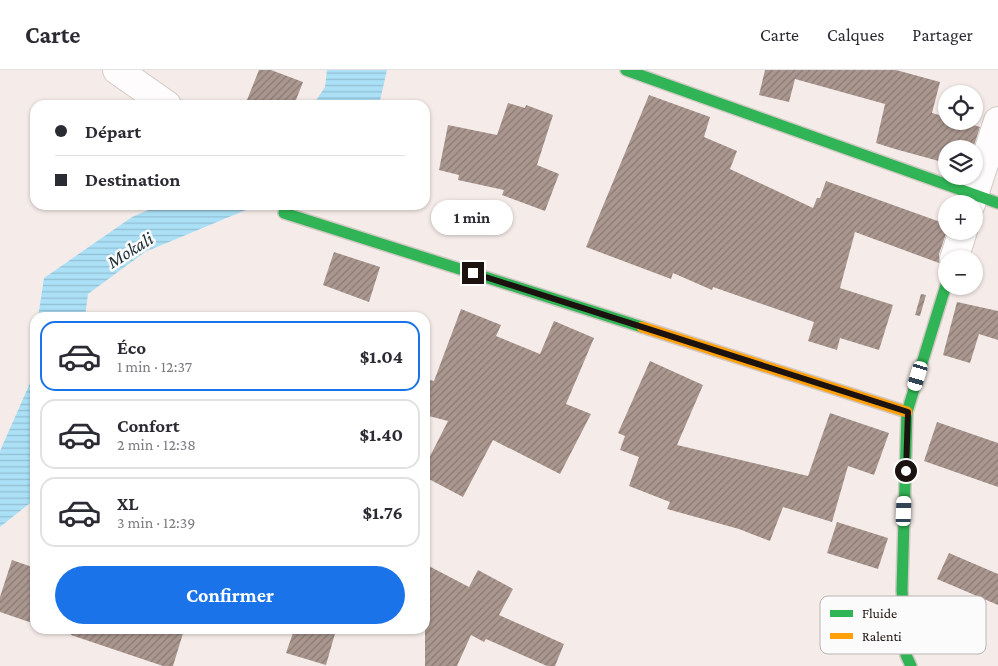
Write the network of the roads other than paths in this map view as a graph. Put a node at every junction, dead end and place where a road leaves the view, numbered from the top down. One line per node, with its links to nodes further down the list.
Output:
1 (117, 70): 3 (street)
2 (626, 70): 5 (street)
3 (160, 100)
4 (998, 122): 6 (street)
5 (965, 195)
6 (982, 195)
7 (284, 212): 9 (street)
8 (943, 295): 9 (street)
9 (908, 412): 10 (street)
10 (902, 596)
11 (906, 654): 12 (street)
12 (910, 666)

